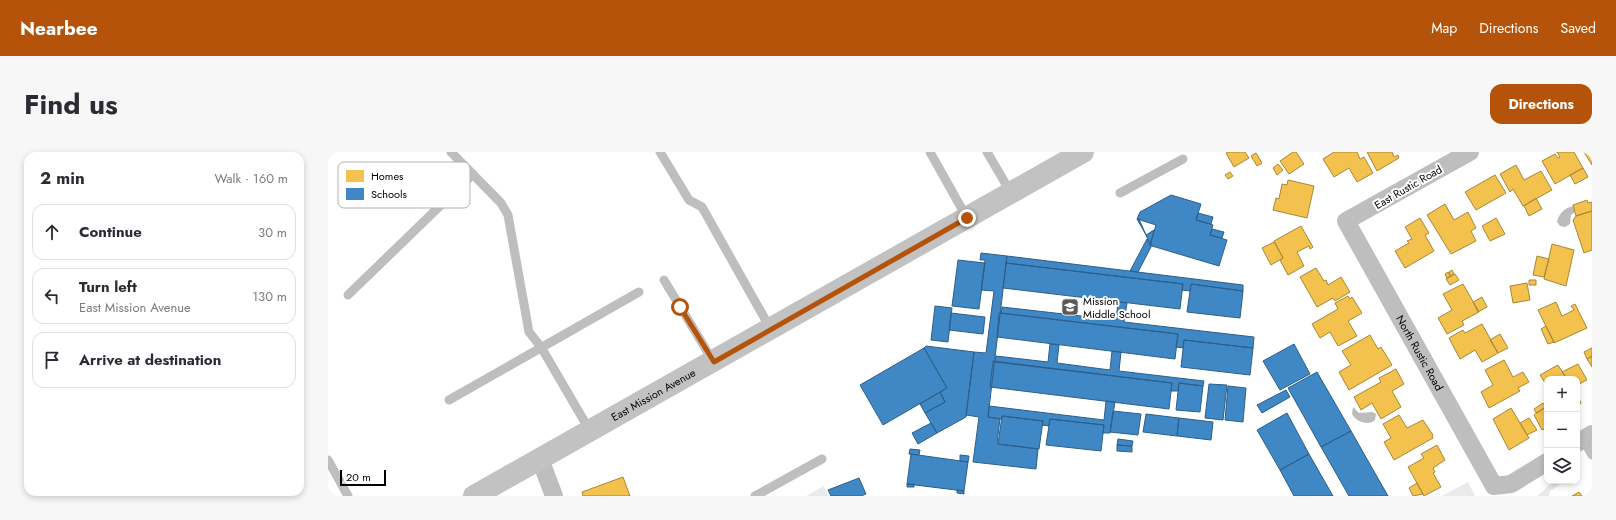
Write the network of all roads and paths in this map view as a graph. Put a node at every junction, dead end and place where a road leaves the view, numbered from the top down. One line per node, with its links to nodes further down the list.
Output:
1 (451, 152): 8 (lane)
2 (660, 152): 20 (lane)
3 (930, 152): 15 (lane)
4 (987, 152): 12 (lane)
5 (1083, 152): 12 (main road, East Mission Avenue)
6 (1470, 152): 16 (street, East Rustic Road)
7 (1183, 159): 13 (lane)
8 (461, 162)
9 (470, 171): 10 (lane)
10 (473, 174): 11 (lane); 21 (lane)
11 (470, 177)
12 (1011, 193): 15 (main road, East Mission Avenue)
13 (1120, 193)
14 (438, 208): 19 (lane)
15 (967, 218): 20 (main road, East Mission Avenue)
16 (1346, 221): 30 (street, North Rustic Road)
17 (664, 280): 22 (lane)
18 (639, 292): 21 (lane)
19 (348, 294)
20 (771, 330): 22 (main road, East Mission Avenue)
21 (541, 347): 23 (lane); 24 (lane)
22 (714, 362): 24 (main road, East Mission Avenue)
23 (449, 400)
24 (590, 431): 27 (main road, East Mission Avenue)
25 (1584, 439): 26 (lane)
26 (1592, 455)
27 (540, 459): 32 (main road, East Mission Avenue); 33 (street)
28 (822, 459): 34 (lane)
29 (328, 460): 31 (lane)
30 (1544, 464)
31 (348, 496)
32 (474, 496)
33 (554, 496)
34 (755, 496)

